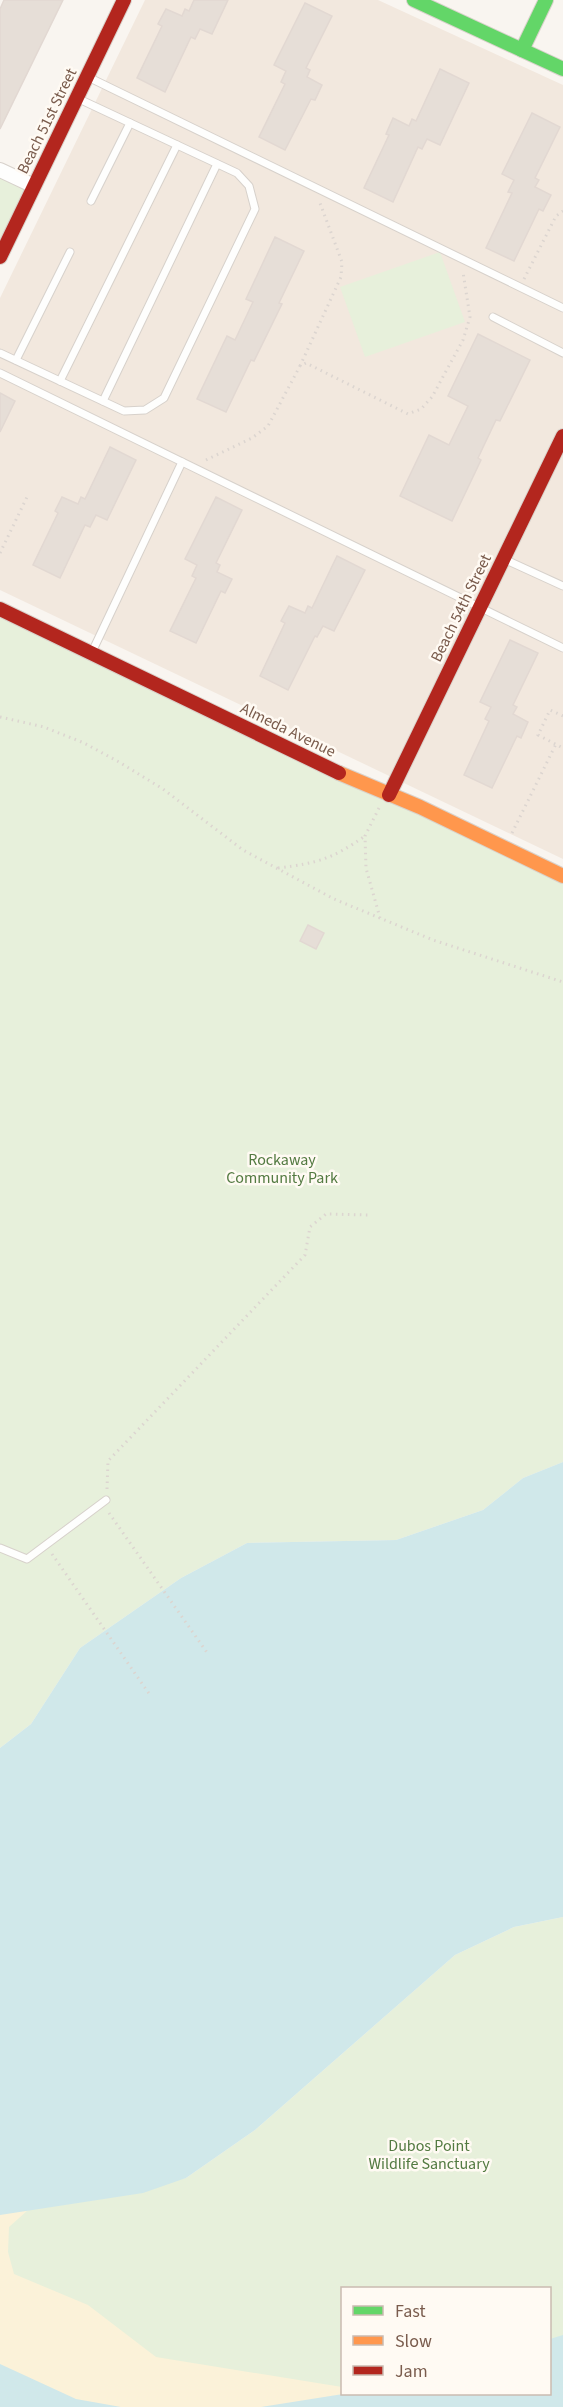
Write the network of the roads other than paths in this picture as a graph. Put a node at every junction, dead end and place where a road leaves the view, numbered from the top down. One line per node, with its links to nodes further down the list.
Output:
1 (124, 0): 6 (street, Beach 51st Street)
2 (414, 0): 4 (street)
3 (546, 0): 4 (street)
4 (526, 40): 5 (street)
5 (563, 69)
6 (87, 77): 7 (street, Beach 51st Street); 16 (lane)
7 (77, 98): 8 (lane); 12 (street, Beach 51st Street)
8 (130, 123): 9 (lane); 13 (lane)
9 (177, 145): 10 (lane); 22 (lane)
10 (218, 164): 23 (lane); 23 (lane)
11 (0, 170): 12 (street)
12 (34, 186): 15 (street, Beach 51st Street)
13 (91, 201)
14 (70, 252): 20 (lane)
15 (0, 257)
16 (563, 308)
17 (493, 317): 19 (lane)
18 (0, 353): 20 (lane)
19 (563, 353)
20 (16, 360): 22 (lane)
21 (0, 373): 25 (lane)
22 (60, 381): 23 (lane)
23 (103, 401)
24 (563, 436): 26 (street, Beach 54th Street)
25 (182, 462): 28 (lane); 31 (lane)
26 (504, 559): 27 (lane); 28 (street, Beach 54th Street)
27 (563, 586)
28 (480, 608): 30 (lane); 32 (street, Beach 54th Street)
29 (0, 609): 31 (street, Almeda Avenue)
30 (563, 648)
31 (92, 653): 32 (street, Almeda Avenue)
32 (389, 795): 33 (street, Almeda Avenue)
33 (563, 876)
34 (104, 1501): 35 (lane)
35 (0, 1548)

